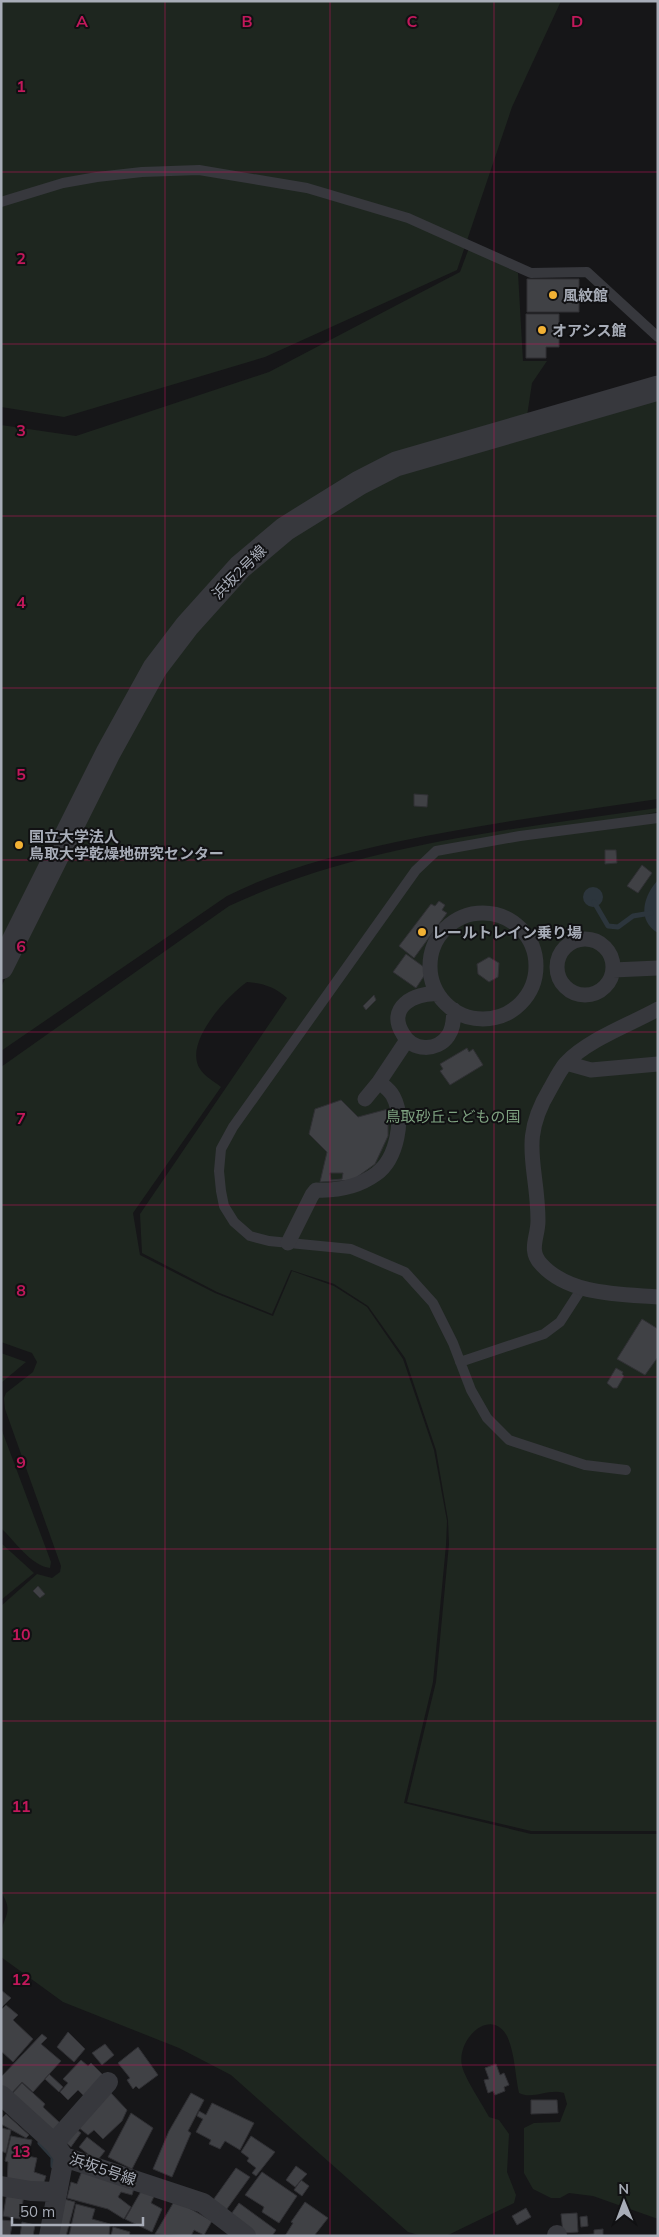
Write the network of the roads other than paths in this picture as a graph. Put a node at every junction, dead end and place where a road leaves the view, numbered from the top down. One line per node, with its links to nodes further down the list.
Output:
1 (1, 202): 2 (lane)
2 (658, 336)
3 (658, 388): 5 (street, 浜坂2号線)
4 (658, 818): 18 (lane)
5 (1, 967)
6 (536, 968): 8 (street); 10 (street); 12 (street)
7 (658, 968): 9 (street)
8 (557, 969): 9 (street); 9 (street)
9 (613, 970)
10 (438, 994): 12 (street); 13 (street)
11 (658, 1009): 14 (street)
12 (454, 1010): 13 (street)
13 (407, 1040): 16 (street)
14 (566, 1062): 15 (street); 19 (street)
15 (658, 1064)
16 (380, 1082): 17 (street); 18 (street)
17 (365, 1099)
18 (288, 1243): 21 (lane)
19 (582, 1288): 20 (street); 21 (lane)
20 (658, 1297)
21 (460, 1362): 22 (lane)
22 (626, 1470)
23 (108, 2082): 25 (street)
24 (1, 2095): 25 (street, 浜坂5号線)
25 (59, 2150): 27 (street); 29 (street, 浜坂5号線)
26 (1, 2186): 27 (street)
27 (57, 2192): 28 (street)
28 (49, 2236)
29 (246, 2236)

